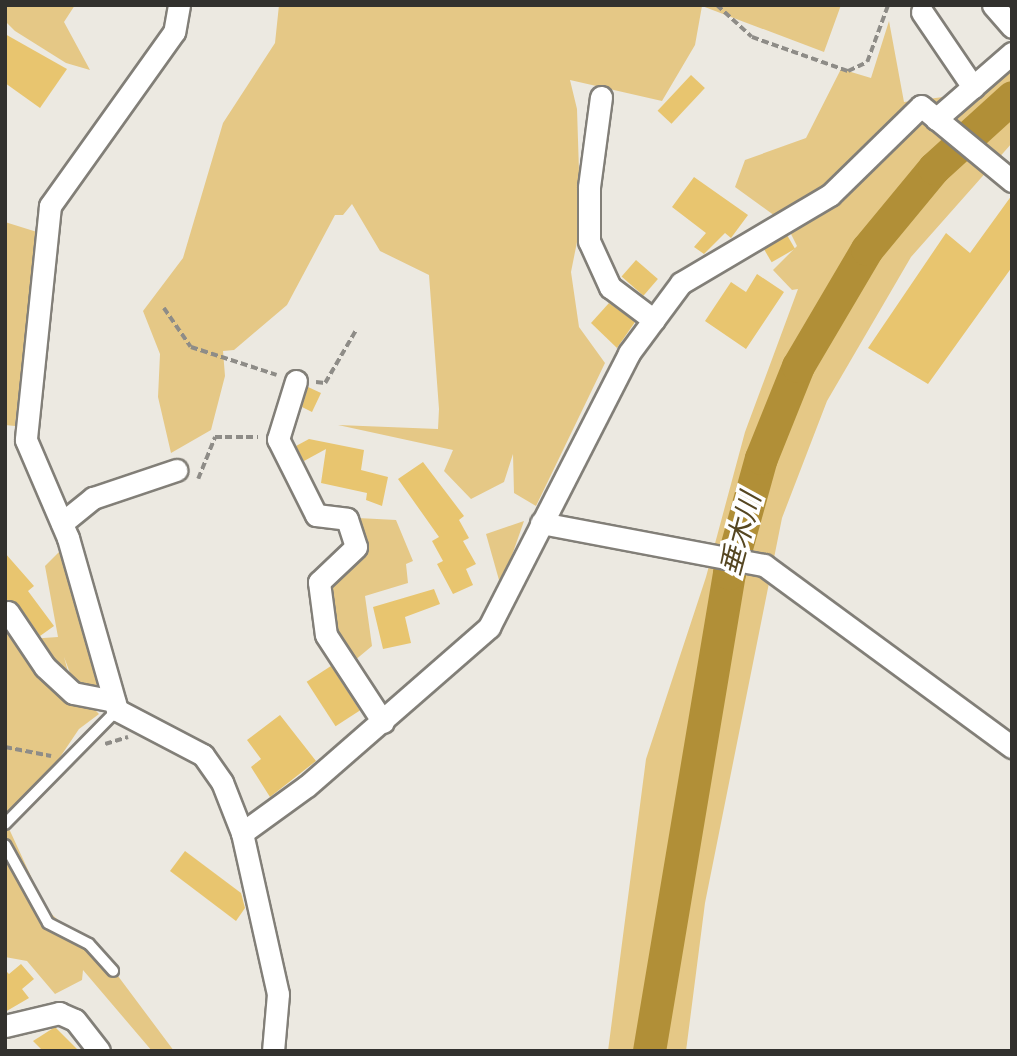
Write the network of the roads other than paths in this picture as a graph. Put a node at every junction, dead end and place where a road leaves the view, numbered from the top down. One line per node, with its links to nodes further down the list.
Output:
1 (179, 5): 13 (street)
2 (993, 5): 4 (street)
3 (922, 12): 6 (street)
4 (1012, 27)
5 (1012, 52): 6 (street)
6 (973, 87): 8 (street)
7 (601, 97): 10 (street)
8 (936, 119): 9 (street); 10 (street)
9 (1004, 174)
10 (653, 320): 16 (street)
11 (296, 381): 19 (street)
12 (5, 432): 13 (street)
13 (26, 440): 15 (street)
14 (176, 470): 15 (street)
15 (62, 523): 18 (street)
16 (541, 523): 19 (street); 20 (street)
17 (8, 612): 18 (street)
18 (116, 705): 21 (lane); 22 (street)
19 (383, 722): 22 (street)
20 (1012, 747)
21 (5, 824)
22 (242, 833): 27 (street)
23 (5, 845): 24 (lane)
24 (113, 971)
25 (5, 1026): 26 (street)
26 (99, 1051)
27 (273, 1051)

